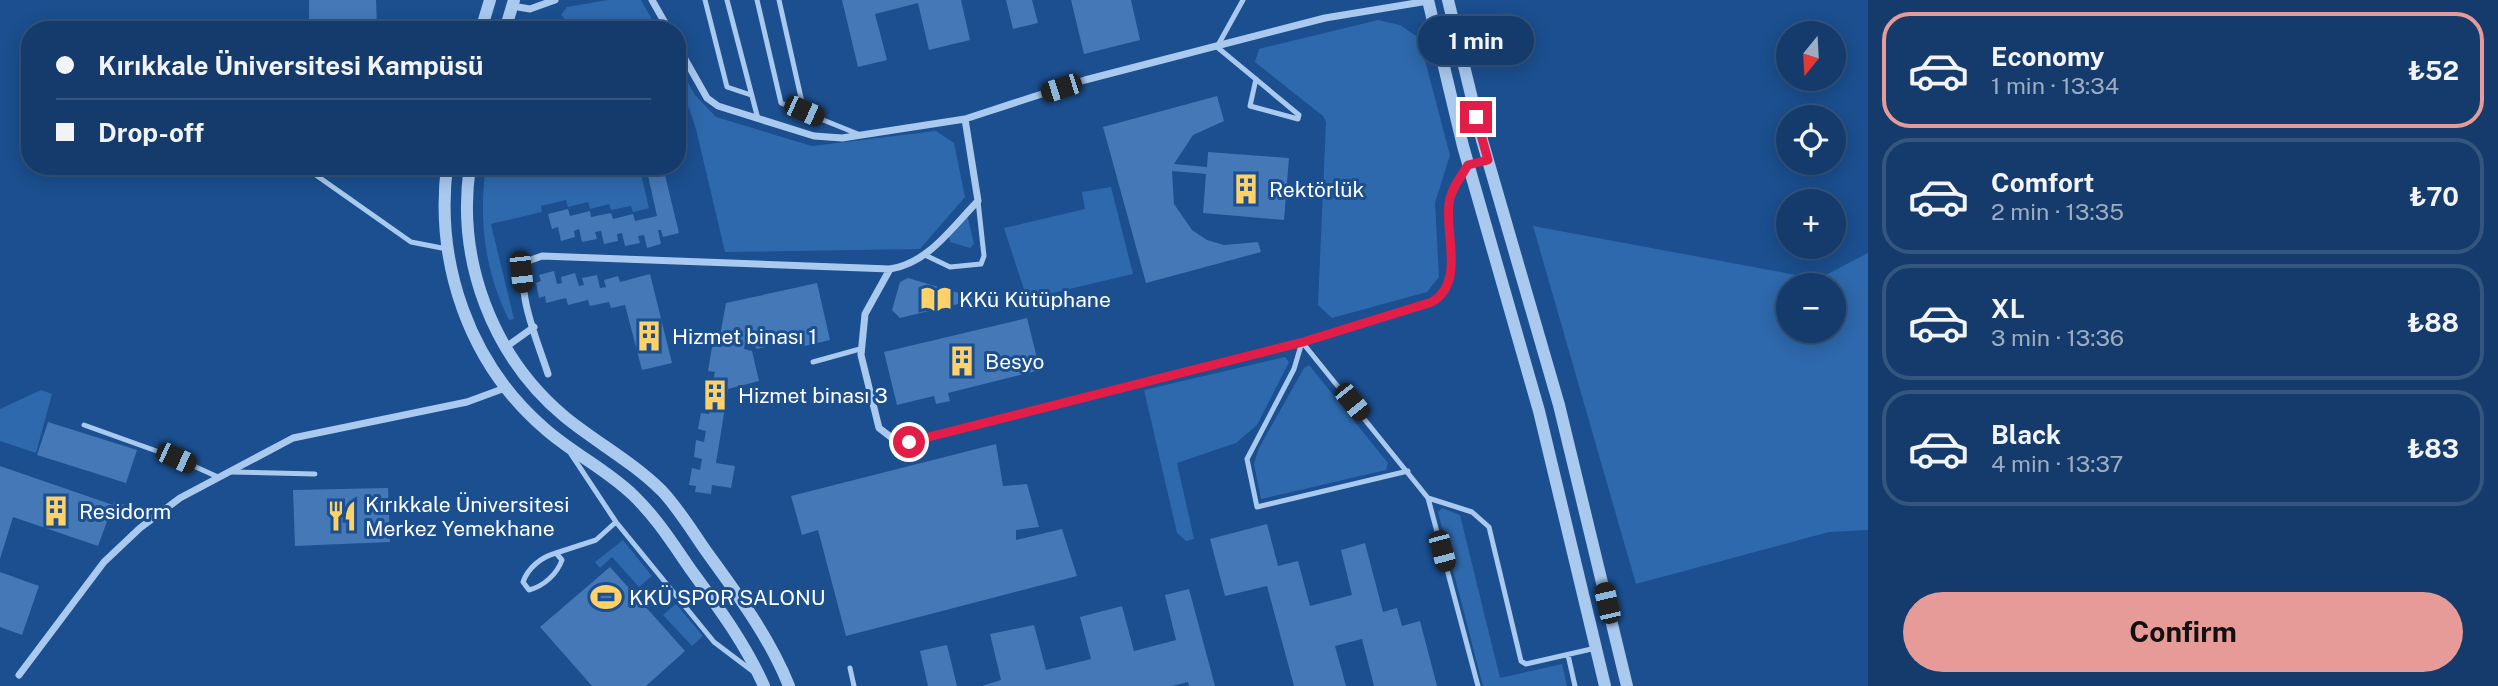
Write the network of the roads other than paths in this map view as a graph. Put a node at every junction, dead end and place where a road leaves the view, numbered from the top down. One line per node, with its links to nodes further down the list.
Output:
1 (491, 0): 11 (street); 12 (street)
2 (555, 0): 11 (street)
3 (652, 0): 14 (street)
4 (705, 0): 18 (lane)
5 (727, 0): 18 (lane)
6 (757, 0): 19 (lane)
7 (779, 0): 19 (lane)
8 (1243, 0): 15 (lane)
9 (1429, 0): 15 (street); 24 (street)
10 (1448, 0): 23 (street)
11 (513, 3): 13 (street)
12 (484, 21)
13 (508, 21)
14 (663, 21)
15 (1217, 47): 17 (lane); 21 (street)
16 (686, 60): 20 (street)
17 (1256, 79): 17 (lane)
18 (751, 94): 20 (lane)
19 (804, 111): 22 (lane)
20 (758, 119): 22 (street)
21 (965, 119): 22 (street); 28 (street)
22 (861, 135)
23 (1488, 160): 24 (street); 50 (street)
24 (1468, 165): 34 (street); 51 (street)
25 (316, 175): 30 (lane)
26 (446, 175): 30 (street)
27 (469, 175): 29 (street)
28 (978, 201): 31 (street); 31 (lane)
29 (469, 246): 30 (street); 35 (street)
30 (447, 249): 37 (street)
31 (925, 255): 32 (street)
32 (890, 269): 33 (street); 36 (street)
33 (534, 327): 35 (street); 39 (street)
34 (1303, 342): 36 (street); 44 (lane); 44 (lane)
35 (505, 347): 37 (street); 57 (street)
36 (860, 349): 38 (lane)
37 (486, 359): 40 (street)
38 (813, 362)
39 (548, 374)
40 (505, 388): 42 (street); 43 (street)
41 (84, 425): 46 (lane)
42 (566, 446): 48 (lane); 56 (street)
43 (228, 471): 45 (lane); 46 (street)
44 (1408, 471): 47 (lane)
45 (315, 474)
46 (218, 477): 55 (street)
47 (1428, 498): 53 (lane); 59 (lane)
48 (616, 522): 49 (lane); 56 (lane)
49 (556, 553): 49 (lane)
50 (1613, 628): 51 (street); 62 (street)
51 (1592, 633): 52 (street)
52 (1596, 648): 53 (lane); 61 (street)
53 (1568, 655): 60 (lane)
54 (850, 667): 58 (lane)
55 (19, 675)
56 (762, 682)
57 (789, 686)
58 (854, 686)
59 (1478, 686)
60 (1575, 686)
61 (1605, 686)
62 (1627, 686)

